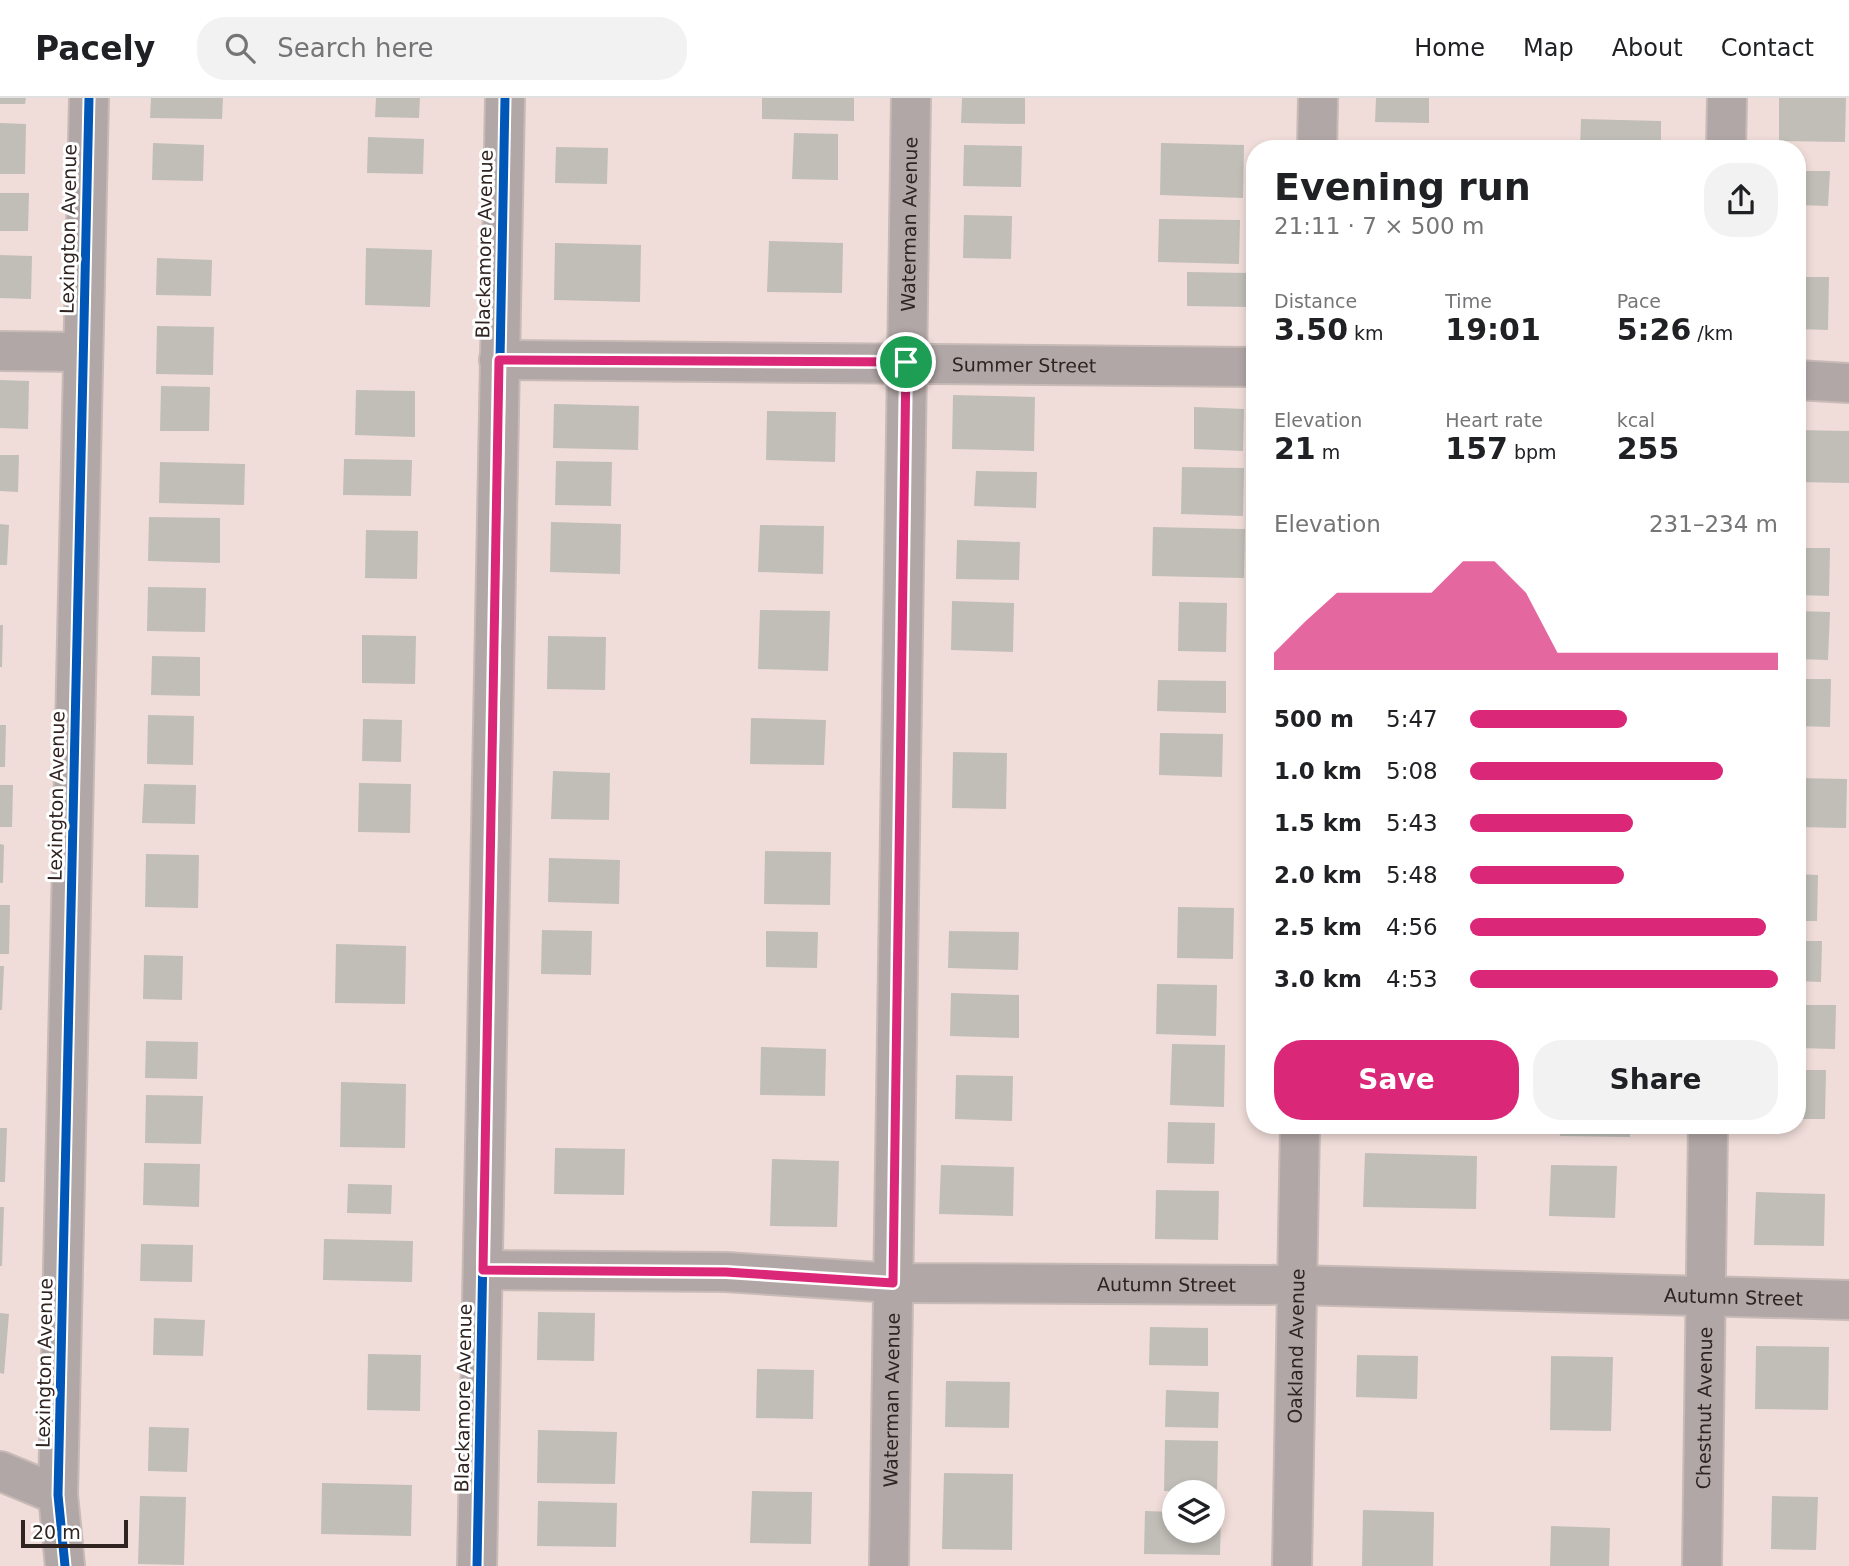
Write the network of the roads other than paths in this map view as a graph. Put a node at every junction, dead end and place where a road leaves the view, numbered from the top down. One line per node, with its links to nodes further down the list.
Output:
1 (89, 98): 9 (street, Lexington Avenue)
2 (505, 98): 10 (street, Blackamore Avenue)
3 (911, 98): 11 (street, Waterman Avenue)
4 (1318, 98): 6 (street)
5 (1727, 98): 7 (street)
6 (1317, 140)
7 (1726, 140)
8 (0, 351): 9 (street)
9 (83, 352): 23 (street, Lexington Avenue)
10 (499, 360): 11 (street, Summer Street); 17 (street, Blackamore Avenue)
11 (906, 362): 12 (street, Summer Street); 18 (street, Waterman Avenue)
12 (1246, 367)
13 (1806, 381): 14 (street)
14 (1849, 383)
15 (1300, 1134): 19 (street, Oakland Avenue)
16 (1708, 1134): 20 (street, Chestnut Avenue)
17 (483, 1270): 18 (street, Autumn Street); 25 (street, Blackamore Avenue)
18 (893, 1283): 19 (street, Autumn Street); 26 (street, Waterman Avenue)
19 (1297, 1285): 20 (street, Autumn Street); 27 (street, Oakland Avenue)
20 (1706, 1294): 21 (street, Autumn Street); 28 (street, Chestnut Avenue)
21 (1849, 1300)
22 (0, 1471): 23 (street)
23 (58, 1495): 24 (street, Lexington Avenue)
24 (65, 1566)
25 (477, 1566)
26 (889, 1566)
27 (1292, 1566)
28 (1702, 1566)

